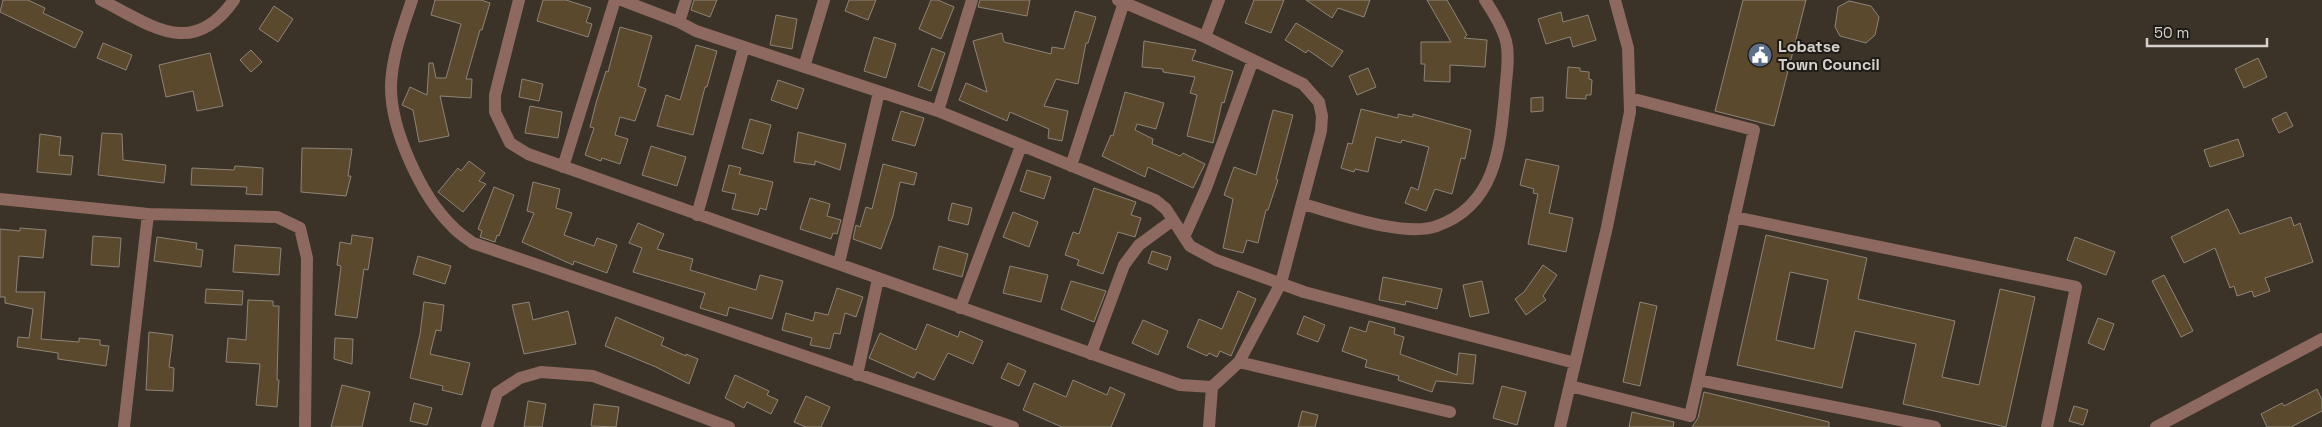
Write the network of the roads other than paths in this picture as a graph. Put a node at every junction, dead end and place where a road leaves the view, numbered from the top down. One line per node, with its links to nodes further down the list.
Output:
1 (101, 0): 2 (street)
2 (233, 0)
3 (412, 0): 40 (street)
4 (519, 0): 23 (street)
5 (616, 0): 23 (street)
6 (621, 0): 14 (street)
7 (686, 0): 14 (street)
8 (824, 0): 18 (street)
9 (972, 0): 21 (street)
10 (1218, 0): 15 (street)
11 (1485, 0): 26 (street)
12 (1615, 0): 20 (street)
13 (1121, 1): 15 (street); 24 (street)
14 (679, 22): 16 (street)
15 (1205, 37): 17 (street)
16 (744, 47): 18 (street); 28 (street)
17 (1253, 60): 26 (street); 31 (street)
18 (804, 66): 19 (street)
19 (879, 92): 21 (street); 32 (street)
20 (1630, 98): 29 (street); 39 (street)
21 (938, 112): 22 (street)
22 (1021, 146): 24 (street); 35 (street)
23 (563, 166): 28 (street)
24 (1071, 166): 30 (street)
25 (0, 199): 27 (street)
26 (1303, 204): 34 (street)
27 (148, 214): 45 (street); 46 (street)
28 (697, 215): 32 (street)
29 (1734, 217): 41 (street); 53 (street)
30 (1172, 220): 31 (street); 37 (street)
31 (1184, 237): 34 (street)
32 (838, 263): 33 (street)
33 (878, 278): 35 (street); 40 (street)
34 (1281, 283): 38 (street); 39 (street)
35 (960, 308): 37 (street)
36 (2322, 339): 54 (street)
37 (1091, 354): 43 (street)
38 (1239, 362): 43 (street); 44 (street)
39 (1575, 363): 42 (street)
40 (857, 375): 49 (street)
41 (1698, 380): 42 (street); 52 (street)
42 (1570, 386): 51 (street)
43 (1212, 387): 50 (street)
44 (1450, 412)
45 (124, 427)
46 (306, 427)
47 (487, 427): 48 (street)
48 (730, 427)
49 (1012, 427)
50 (1209, 427)
51 (1560, 427)
52 (1935, 427)
53 (2047, 427)
54 (2156, 427)

